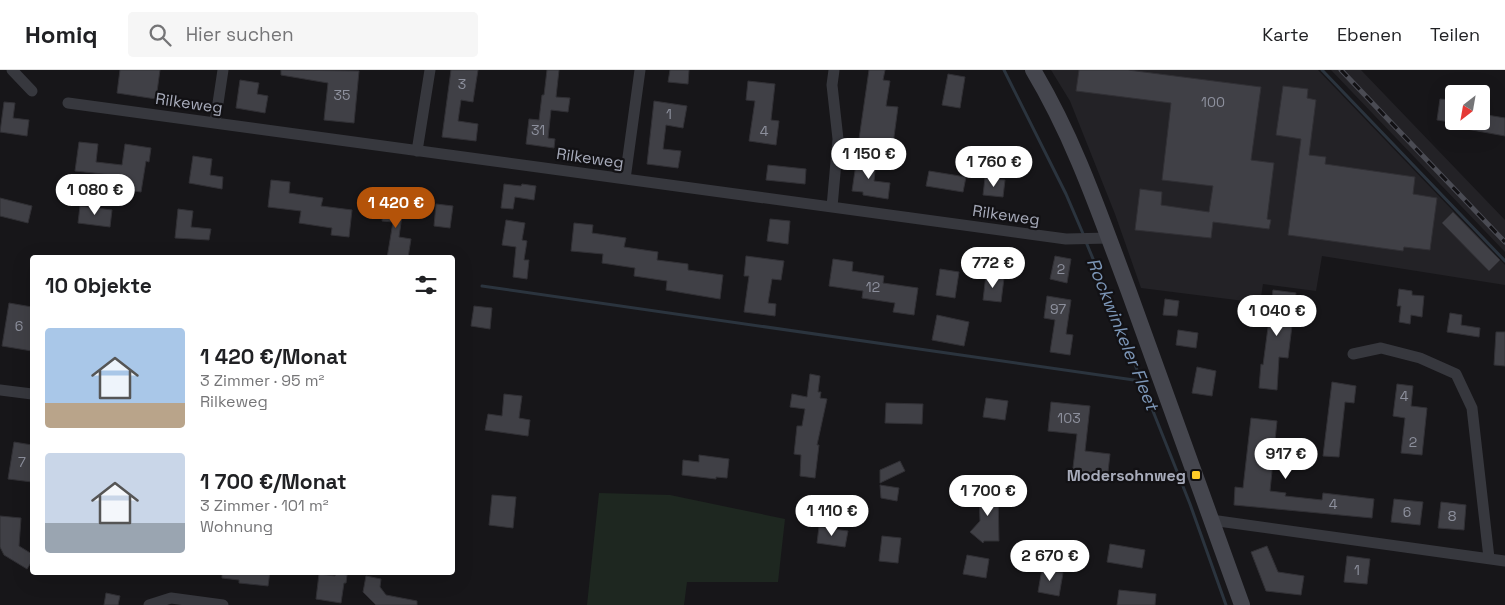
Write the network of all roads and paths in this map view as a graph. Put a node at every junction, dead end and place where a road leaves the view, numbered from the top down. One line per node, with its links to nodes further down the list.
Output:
1 (12, 70): 7 (street)
2 (223, 70): 9 (street)
3 (430, 70): 10 (street)
4 (640, 70): 11 (street)
5 (834, 70): 12 (street)
6 (1033, 70): 13 (main road)
7 (32, 91)
8 (68, 103): 9 (street, Rilkeweg)
9 (215, 123): 10 (street, Rilkeweg)
10 (417, 150): 11 (street, Rilkeweg)
11 (625, 179): 12 (street, Rilkeweg)
12 (832, 207): 13 (street, Rilkeweg)
13 (1102, 238): 17 (main road)
14 (1353, 354): 18 (street)
15 (0, 390): 16 (street)
16 (30, 394)
17 (1211, 520): 18 (street); 22 (main road)
18 (1489, 558): 19 (street)
19 (1505, 561)
20 (149, 605): 21 (street)
21 (223, 605)
22 (1242, 605)

